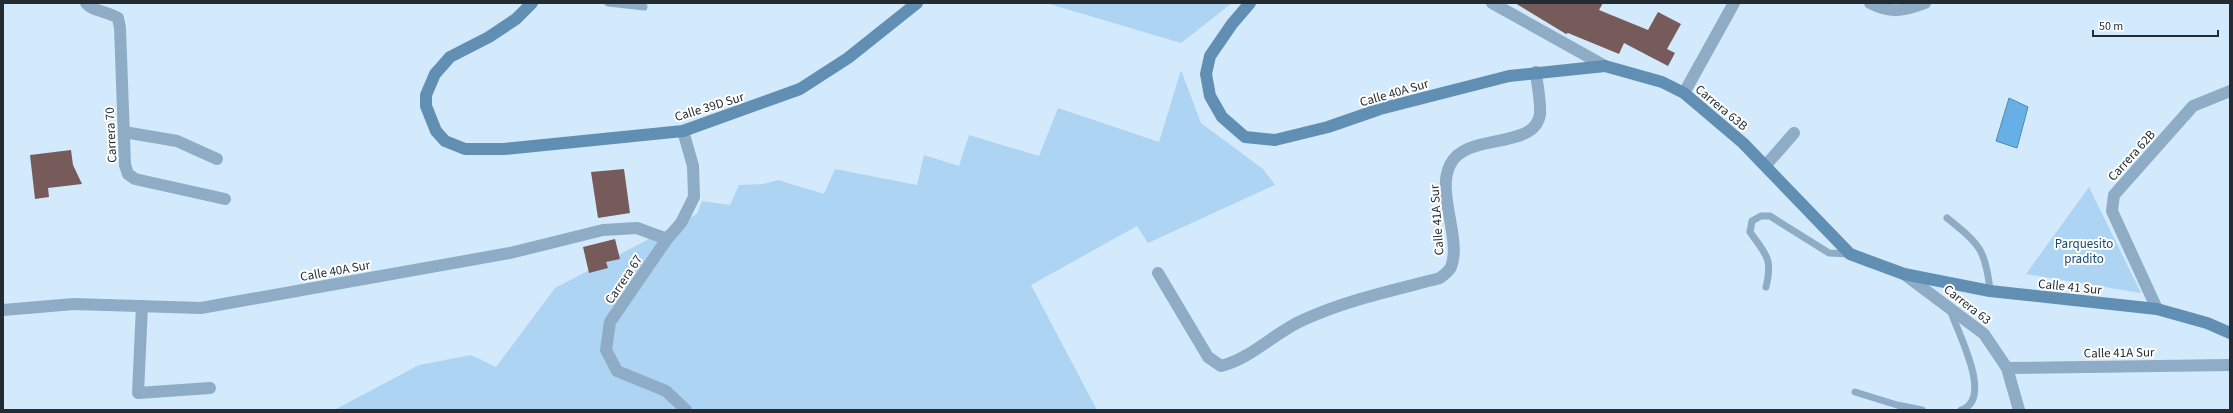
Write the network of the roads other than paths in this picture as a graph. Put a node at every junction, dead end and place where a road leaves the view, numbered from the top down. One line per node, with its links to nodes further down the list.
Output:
1 (86, 3): 16 (street, Carrera 70)
2 (532, 3): 15 (main road, Calle 39D Sur)
3 (608, 3): 10 (lane)
4 (917, 3): 15 (main road, Calle 39D Sur)
5 (1250, 3): 12 (main road, Calle 40A Sur)
6 (1492, 3): 11 (street, Carrera 63B)
7 (1734, 3): 14 (street)
8 (1870, 3): 9 (street)
9 (1925, 3)
10 (644, 7)
11 (1606, 66): 12 (main road, Calle 40A Sur); 14 (main road, Carrera 63B)
12 (1536, 72): 24 (street, Calle 41A Sur)
13 (2230, 91): 30 (street, Carrera 62B)
14 (1684, 93): 19 (main road, Carrera 63B)
15 (683, 131): 22 (street, Carrera 67)
16 (124, 132): 18 (street); 20 (street, Carrera 70)
17 (1794, 133): 19 (street)
18 (218, 159)
19 (1766, 165): 23 (main road, Carrera 63B)
20 (225, 199)
21 (1947, 218): 27 (lane)
22 (667, 239): 29 (street, Calle 40A Sur); 37 (street, Carrera 67)
23 (1850, 254): 25 (main road, Carrera 63B); 26 (lane)
24 (1158, 273)
25 (1904, 274): 27 (main road, Calle 41 Sur); 28 (street, Carrera 63)
26 (1766, 287)
27 (1990, 291): 30 (main road, Calle 41 Sur)
28 (1948, 305): 34 (street, Carrera 63); 39 (lane)
29 (142, 306): 31 (street, Calle 40A Sur); 35 (street)
30 (2157, 309): 32 (main road, Calle 41 Sur)
31 (3, 310)
32 (2230, 333)
33 (2230, 365): 34 (street, Calle 41A Sur)
34 (2007, 368): 40 (street, Carrera 63)
35 (210, 388)
36 (1855, 392): 38 (lane)
37 (686, 410)
38 (1922, 410)
39 (1961, 410)
40 (2019, 410)

